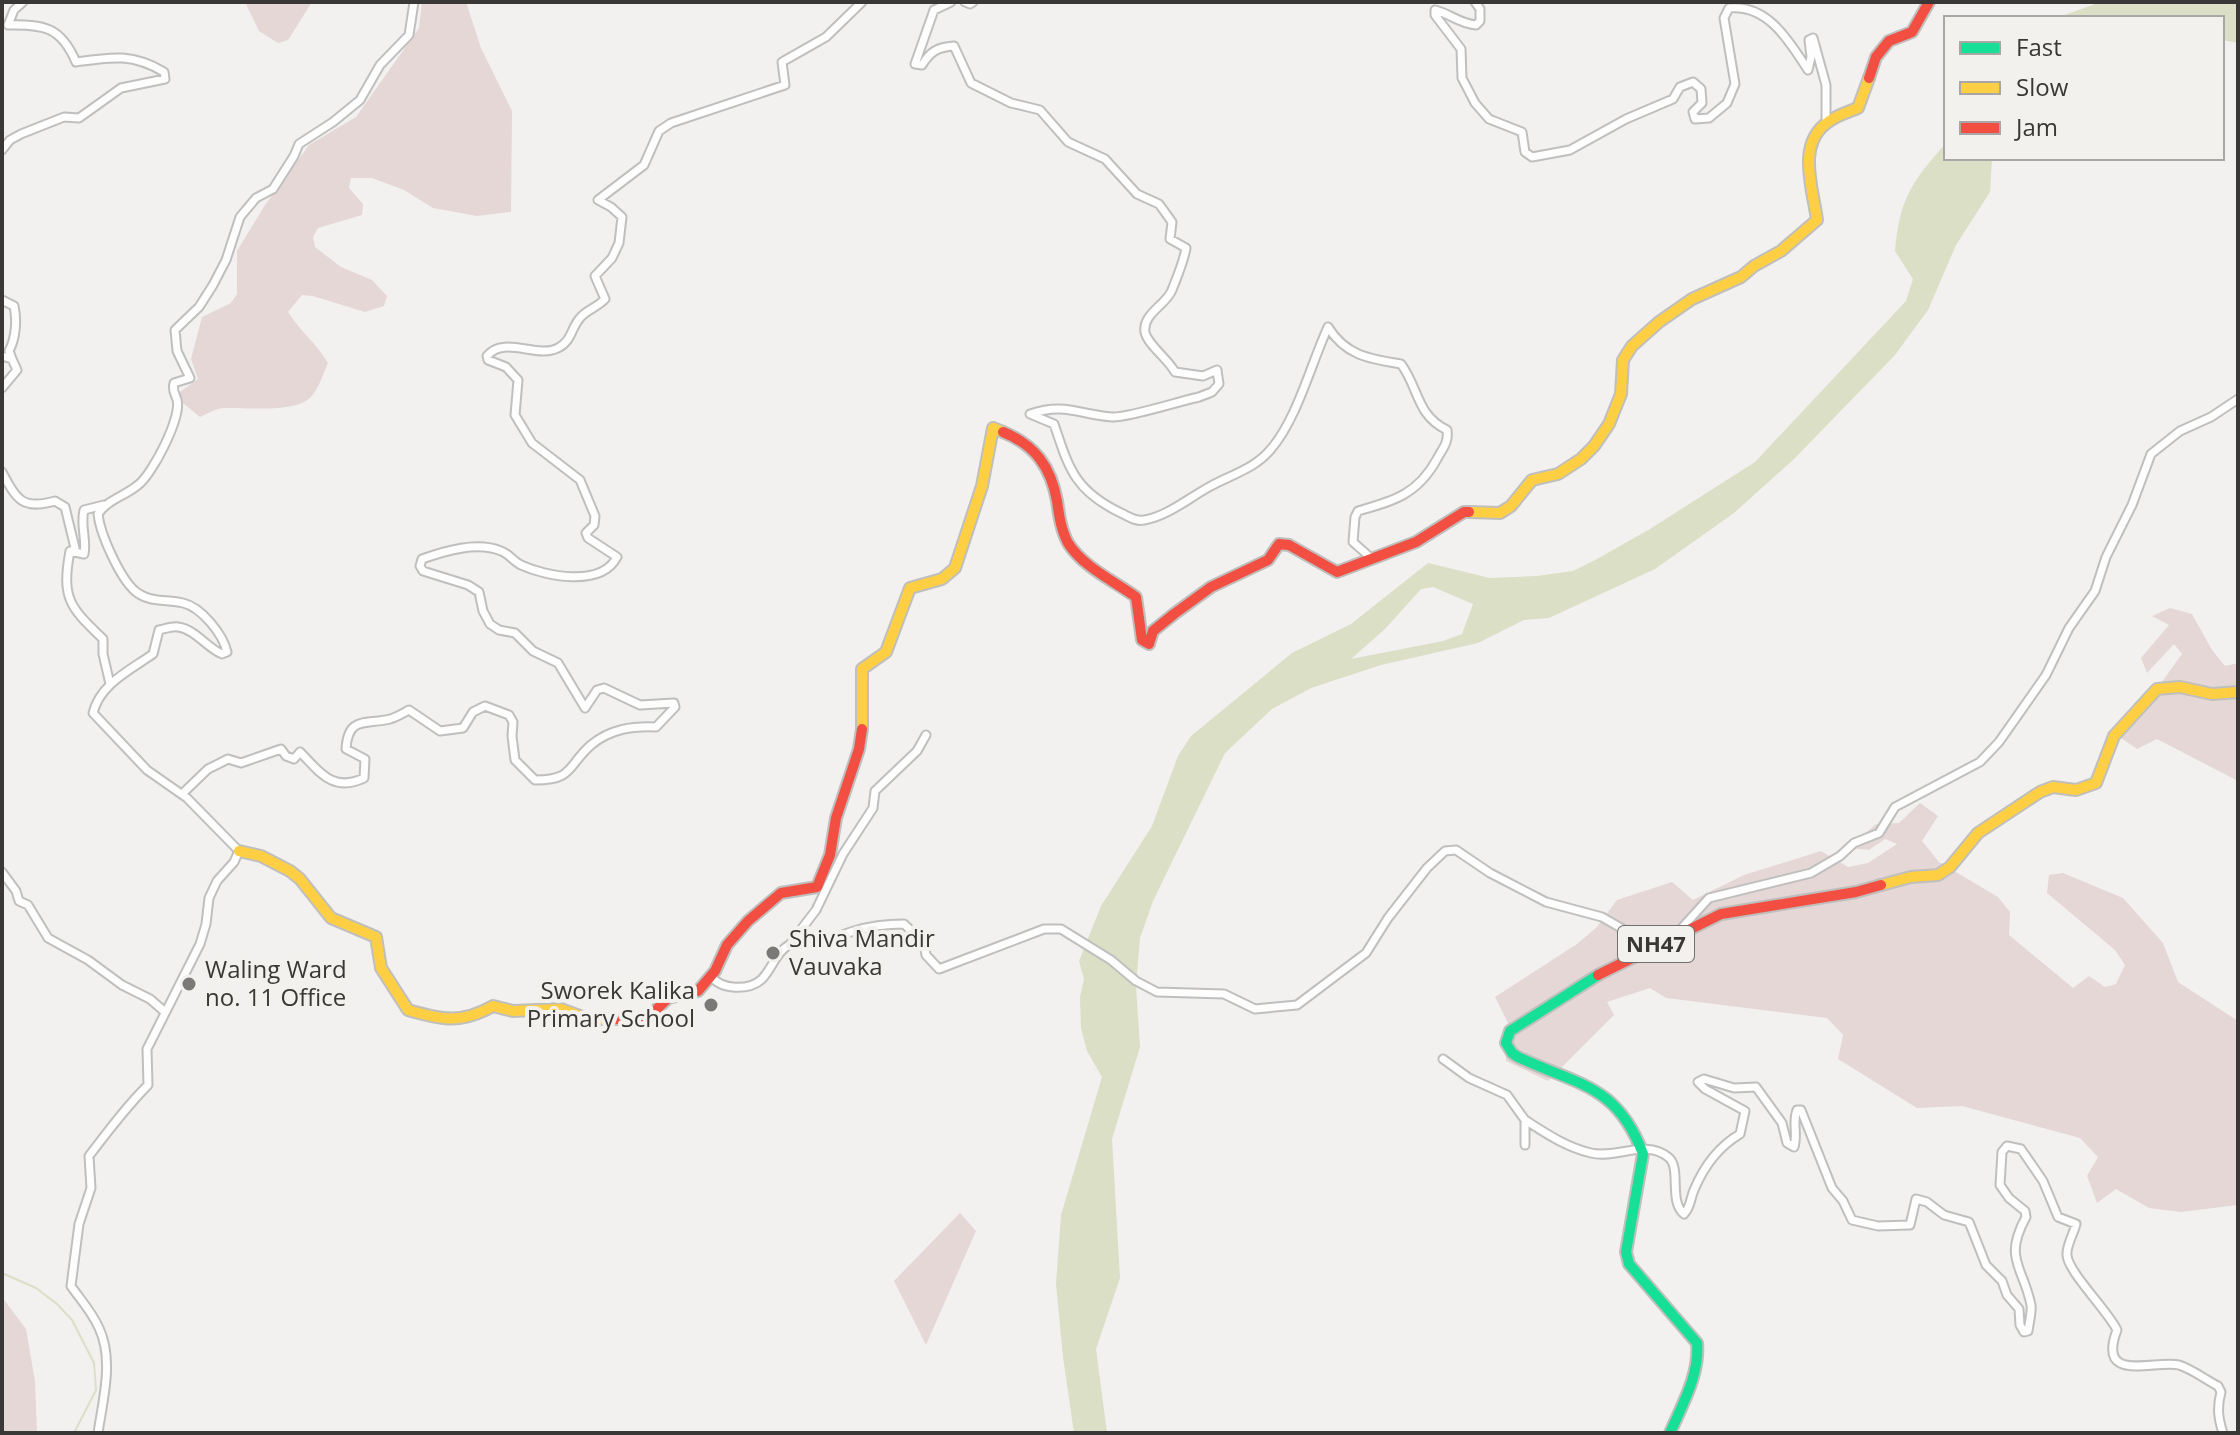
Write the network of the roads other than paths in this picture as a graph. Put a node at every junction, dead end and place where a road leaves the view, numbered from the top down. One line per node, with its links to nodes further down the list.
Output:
1 (23, 2): 10 (street)
2 (414, 2): 17 (street)
3 (862, 2): 23 (street)
4 (951, 2): 19 (street)
5 (965, 2): 6 (street)
6 (973, 2)
7 (1475, 2): 9 (street)
8 (1929, 2): 9 (main road)
9 (1826, 122): 19 (main road)
10 (2, 150)
11 (2, 300): 13 (street)
12 (2, 356): 13 (street)
13 (12, 359): 14 (street)
14 (2, 388)
15 (2238, 399): 26 (street)
16 (2, 472): 18 (street)
17 (104, 505): 18 (street); 20 (street)
18 (72, 551): 20 (street)
19 (1371, 558): 29 (main road)
20 (110, 684): 23 (street)
21 (2238, 692): 26 (main road, NH47)
22 (926, 735): 27 (street)
23 (182, 794): 24 (street)
24 (239, 851): 29 (main road); 30 (street)
25 (2, 872): 30 (street)
26 (1677, 934): 28 (main road, NH47)
27 (788, 945): 28 (street); 29 (street)
28 (1652, 946): 34 (main road, NH47)
29 (711, 976)
30 (165, 1012): 35 (street)
31 (1443, 1059): 32 (street)
32 (1525, 1120): 33 (street); 34 (street)
33 (1525, 1145)
34 (1641, 1148): 36 (main road); 37 (street)
35 (98, 1433)
36 (1670, 1433)
37 (2223, 1433)

